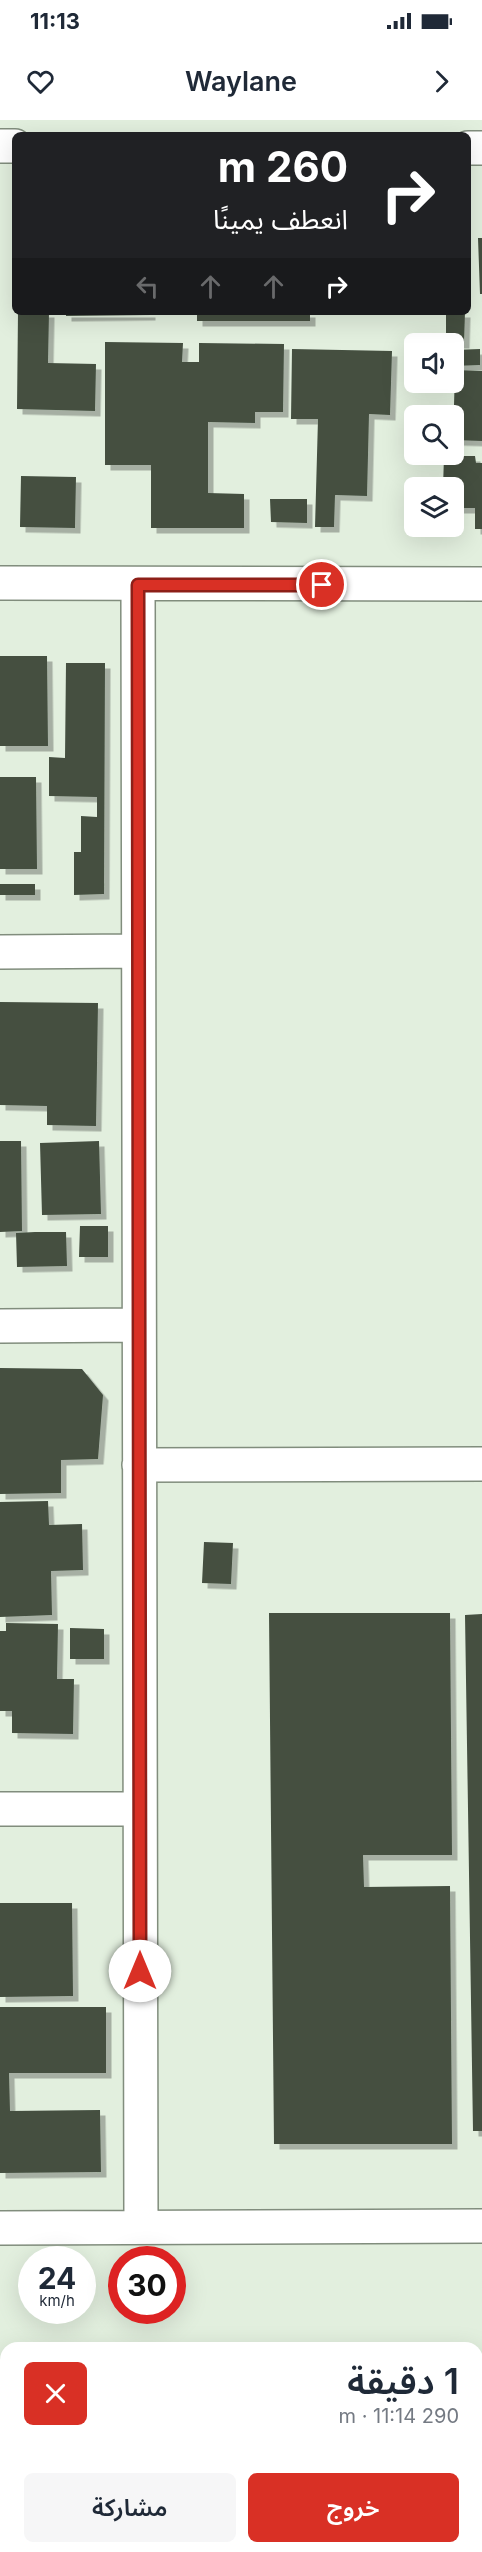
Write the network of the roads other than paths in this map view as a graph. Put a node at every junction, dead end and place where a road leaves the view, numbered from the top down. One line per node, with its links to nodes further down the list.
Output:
1 (0, 583): 3 (street)
2 (482, 584): 3 (street)
3 (138, 585): 4 (street)
4 (138, 951): 5 (street); 6 (street)
5 (0, 952)
6 (139, 1325): 7 (street); 9 (street)
7 (0, 1326)
8 (482, 1464): 9 (street)
9 (139, 1465): 11 (street)
10 (0, 1809): 11 (street)
11 (139, 1809): 13 (street)
12 (482, 2226): 13 (street)
13 (141, 2227): 14 (street)
14 (0, 2228)

